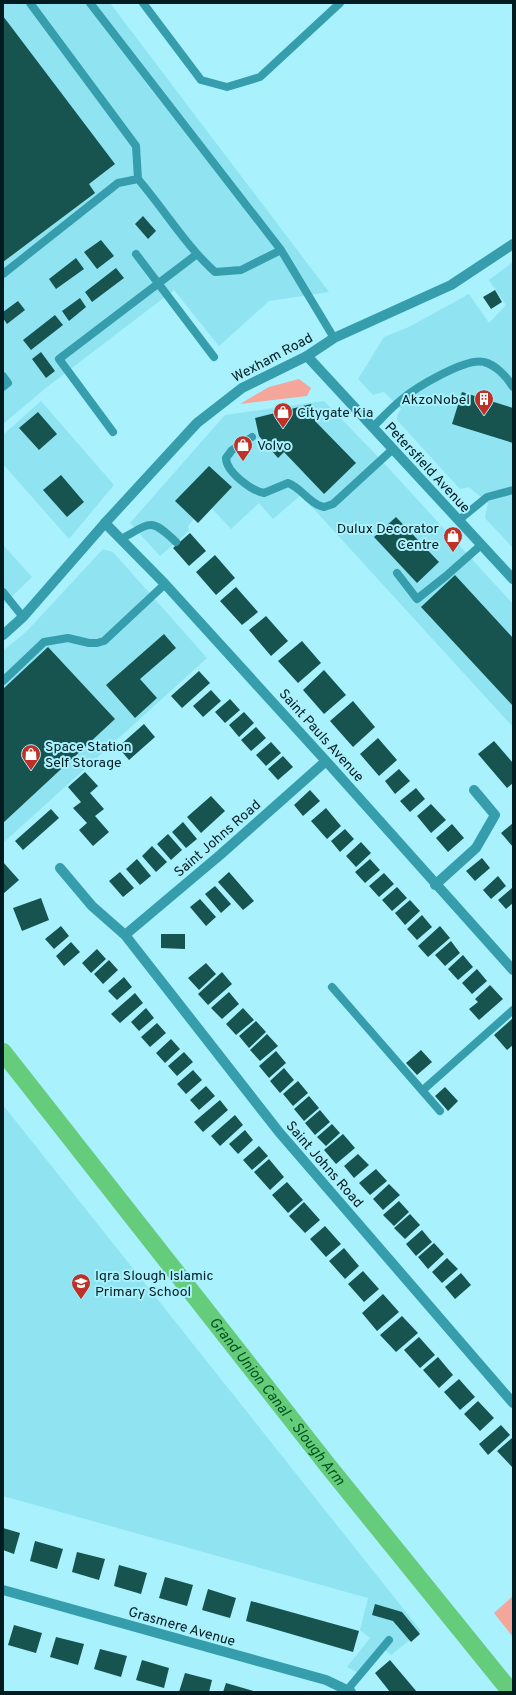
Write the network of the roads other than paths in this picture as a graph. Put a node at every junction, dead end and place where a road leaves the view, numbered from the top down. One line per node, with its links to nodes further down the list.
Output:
1 (30, 3): 5 (lane)
2 (90, 3): 7 (lane)
3 (143, 3): 4 (lane)
4 (340, 3)
5 (138, 179): 9 (lane); 10 (lane)
6 (513, 244): 12 (street, Wexham Road)
7 (281, 250): 9 (lane); 12 (lane)
8 (136, 254): 11 (lane)
9 (197, 254): 11 (lane)
10 (3, 274)
11 (158, 284): 14 (lane); 19 (lane)
12 (334, 338): 13 (street, Wexham Road)
13 (307, 356): 18 (street, Petersfield Avenue); 24 (street, Wexham Road)
14 (214, 357)
15 (3, 376): 16 (lane)
16 (3, 387)
17 (513, 387): 18 (lane)
18 (373, 427): 21 (street, Petersfield Avenue)
19 (113, 432)
20 (252, 437): 21 (lane)
21 (393, 449): 23 (street, Petersfield Avenue)
22 (513, 490): 23 (lane)
23 (459, 520): 27 (street, Petersfield Avenue)
24 (105, 523): 25 (street, Saint Pauls Avenue); 32 (street, Wexham Road)
25 (121, 539): 26 (lane); 30 (street, Saint Pauls Avenue)
26 (176, 542)
27 (481, 545): 28 (lane); 29 (street, Petersfield Avenue)
28 (397, 573)
29 (513, 579)
30 (165, 584): 34 (lane); 35 (street, Saint Pauls Avenue)
31 (3, 592): 32 (lane)
32 (23, 617): 33 (street, Wexham Road)
33 (3, 634)
34 (3, 681)
35 (326, 760): 38 (street, Saint Pauls Avenue); 39 (street, Saint Johns Road)
36 (474, 790): 38 (street)
37 (60, 868): 39 (street, Saint Johns Road)
38 (436, 885): 40 (street, Saint Pauls Avenue)
39 (125, 935): 45 (street, Saint Johns Road)
40 (513, 970)
41 (332, 987): 43 (lane)
42 (513, 1010): 43 (lane)
43 (423, 1090): 44 (lane)
44 (440, 1111)
45 (513, 1403)
46 (3, 1590): 48 (street, Grasmere Avenue)
47 (389, 1640): 48 (lane)
48 (350, 1691)

